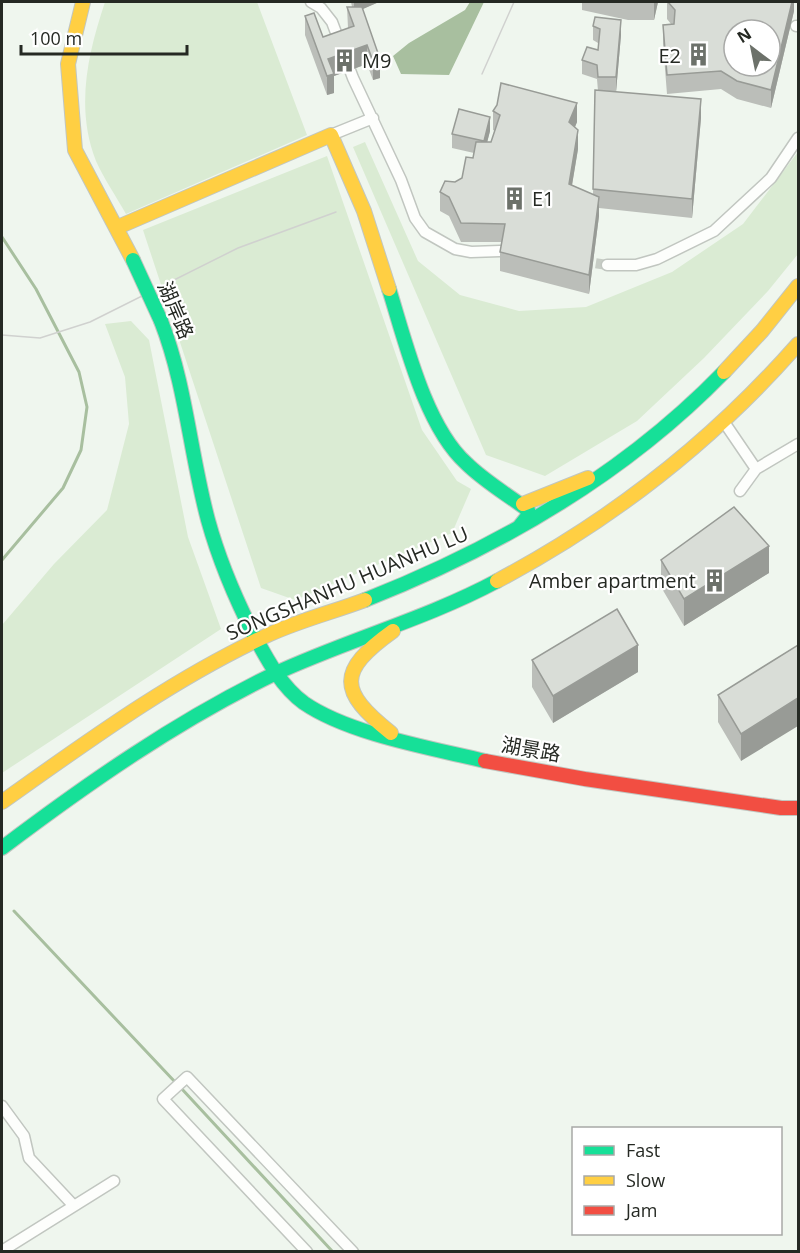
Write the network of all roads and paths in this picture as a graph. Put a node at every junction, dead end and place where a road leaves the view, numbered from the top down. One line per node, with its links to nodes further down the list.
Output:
1 (82, 2): 6 (main road, 湖岸路)
2 (311, 2): 3 (street)
3 (373, 118): 4 (street); 7 (street)
4 (331, 135): 6 (main road); 16 (main road)
5 (798, 138): 8 (street)
6 (118, 227): 19 (main road, 湖岸路, bridge)
7 (500, 251)
8 (607, 265)
9 (798, 286): 13 (main road, SONGSHANHU HUANHU LU)
10 (798, 344): 11 (main road)
11 (724, 422): 14 (street); 18 (main road)
12 (798, 444): 14 (street)
13 (612, 467): 16 (main road); 17 (main road, SONGSHANHU HUANHU LU)
14 (756, 469): 15 (street)
15 (740, 491)
16 (519, 502): 17 (main road)
17 (519, 527): 19 (main road, SONGSHANHU HUANHU LU)
18 (407, 622): 20 (main road); 21 (main road)
19 (258, 639): 20 (main road, 湖岸路); 22 (main road, SONGSHANHU HUANHU LU)
20 (277, 673): 21 (main road, 湖景路); 24 (main road)
21 (401, 740): 23 (main road, 湖景路)
22 (2, 802)
23 (798, 808)
24 (2, 848)
25 (2, 1106): 27 (street)
26 (114, 1181): 27 (street)
27 (74, 1206): 28 (street)
28 (2, 1251)
29 (307, 1251): 30 (street)
30 (352, 1251)

